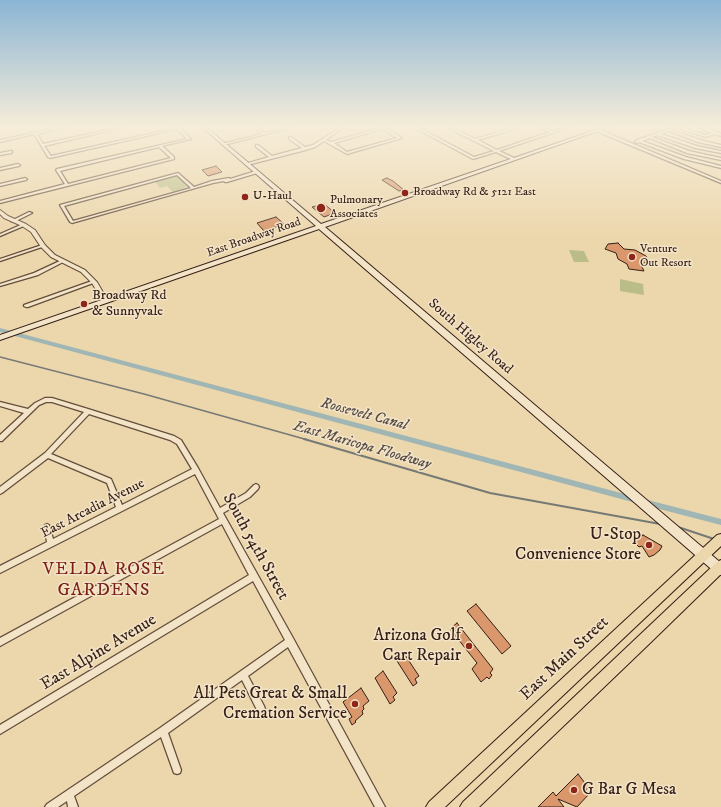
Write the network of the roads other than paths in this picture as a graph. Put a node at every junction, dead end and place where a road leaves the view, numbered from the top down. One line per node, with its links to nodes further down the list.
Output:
1 (247, 164): 10 (main road, South Higley Road)
2 (18, 165): 9 (street)
3 (81, 165): 14 (street)
4 (147, 165): 14 (street)
5 (497, 165): 21 (main road, East Broadway Road)
6 (680, 165): 12 (street)
7 (708, 165): 8 (street)
8 (721, 167)
9 (0, 169)
10 (256, 172): 15 (street); 21 (main road, South Higley Road)
11 (25, 179): 13 (street)
12 (721, 182)
13 (0, 185)
14 (67, 185): 16 (street)
15 (193, 188): 15 (street)
16 (0, 202)
17 (0, 212): 19 (street)
18 (30, 213): 19 (street)
19 (13, 221): 20 (street)
20 (24, 225): 22 (street); 23 (street)
21 (320, 227): 28 (main road, East Broadway Road); 44 (main road, South Higley Road)
22 (0, 235)
23 (43, 246): 24 (street); 25 (street)
24 (0, 260)
25 (63, 261): 26 (street); 27 (street)
26 (94, 282): 28 (street); 29 (street)
27 (0, 285)
28 (105, 302): 30 (main road, East Broadway Road)
29 (26, 306)
30 (0, 338)
31 (0, 404): 33 (street)
32 (88, 411): 33 (street, South 54th Street); 35 (street); 36 (street, South 54th Street)
33 (30, 412): 34 (street)
34 (0, 440)
35 (47, 455): 38 (street); 39 (street)
36 (196, 470): 39 (street, East Arcadia Avenue); 40 (street, South 54th Street)
37 (256, 487): 40 (street)
38 (0, 491)
39 (120, 508): 43 (street, East Arcadia Avenue)
40 (219, 512): 41 (street, South 54th Street)
41 (223, 520): 47 (street, South 54th Street); 49 (street)
42 (47, 526): 43 (street)
43 (51, 543): 46 (street, East Arcadia Avenue)
44 (713, 547): 45 (main road, South Higley Road); 59 (main road, East Main Street)
45 (720, 568): 60 (main road)
46 (0, 570)
47 (254, 576): 48 (street, South 54th Street); 52 (street, East Alpine Avenue)
48 (290, 641): 50 (street); 58 (street, South 54th Street)
49 (0, 642)
50 (243, 674): 51 (street); 53 (street)
51 (261, 709)
52 (0, 730)
53 (163, 731): 54 (street); 55 (street)
54 (177, 770)
55 (69, 794): 56 (street); 57 (street)
56 (50, 807)
57 (72, 807)
58 (380, 807)
59 (434, 807)
60 (468, 807)

